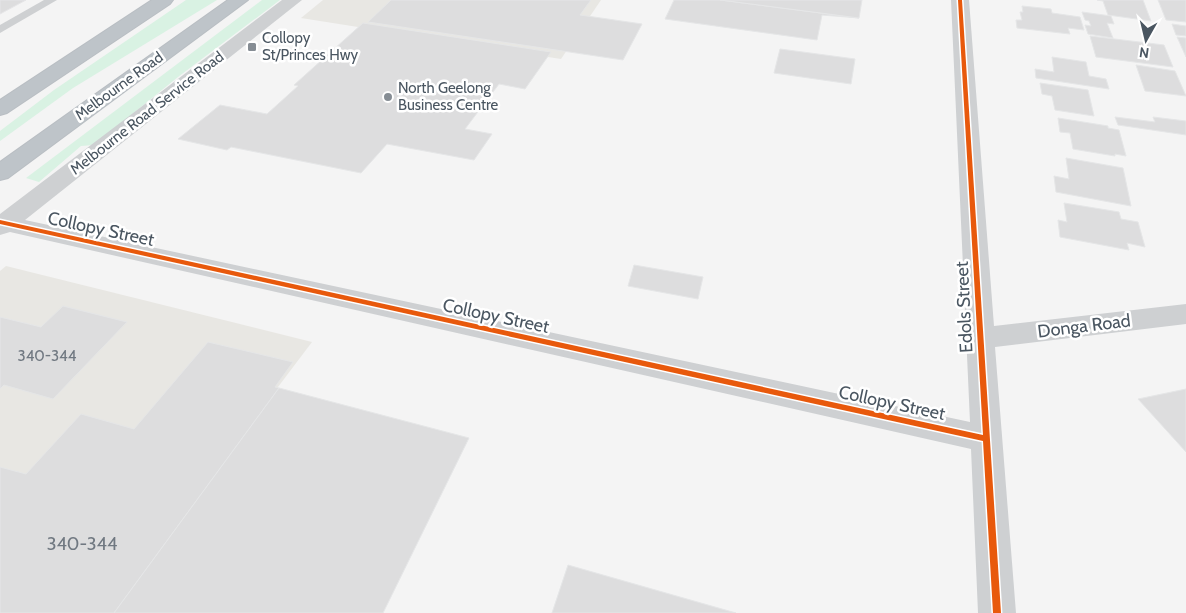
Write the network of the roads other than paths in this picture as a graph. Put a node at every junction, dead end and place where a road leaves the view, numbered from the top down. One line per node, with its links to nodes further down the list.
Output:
1 (52, 0): 7 (lane)
2 (138, 0): 8 (highway)
3 (164, 0): 8 (highway)
4 (239, 0): 9 (highway, Melbourne Road)
5 (293, 0): 10 (street, Melbourne Road Service Road)
6 (960, 0): 12 (street, Edols Street)
7 (0, 30)
8 (7, 104)
9 (0, 173)
10 (2, 224): 13 (street, Collopy Street)
11 (1186, 314): 12 (street, Donga Road)
12 (982, 338): 13 (street, Edols Street)
13 (986, 439): 14 (street, Edols Street)
14 (997, 613)

